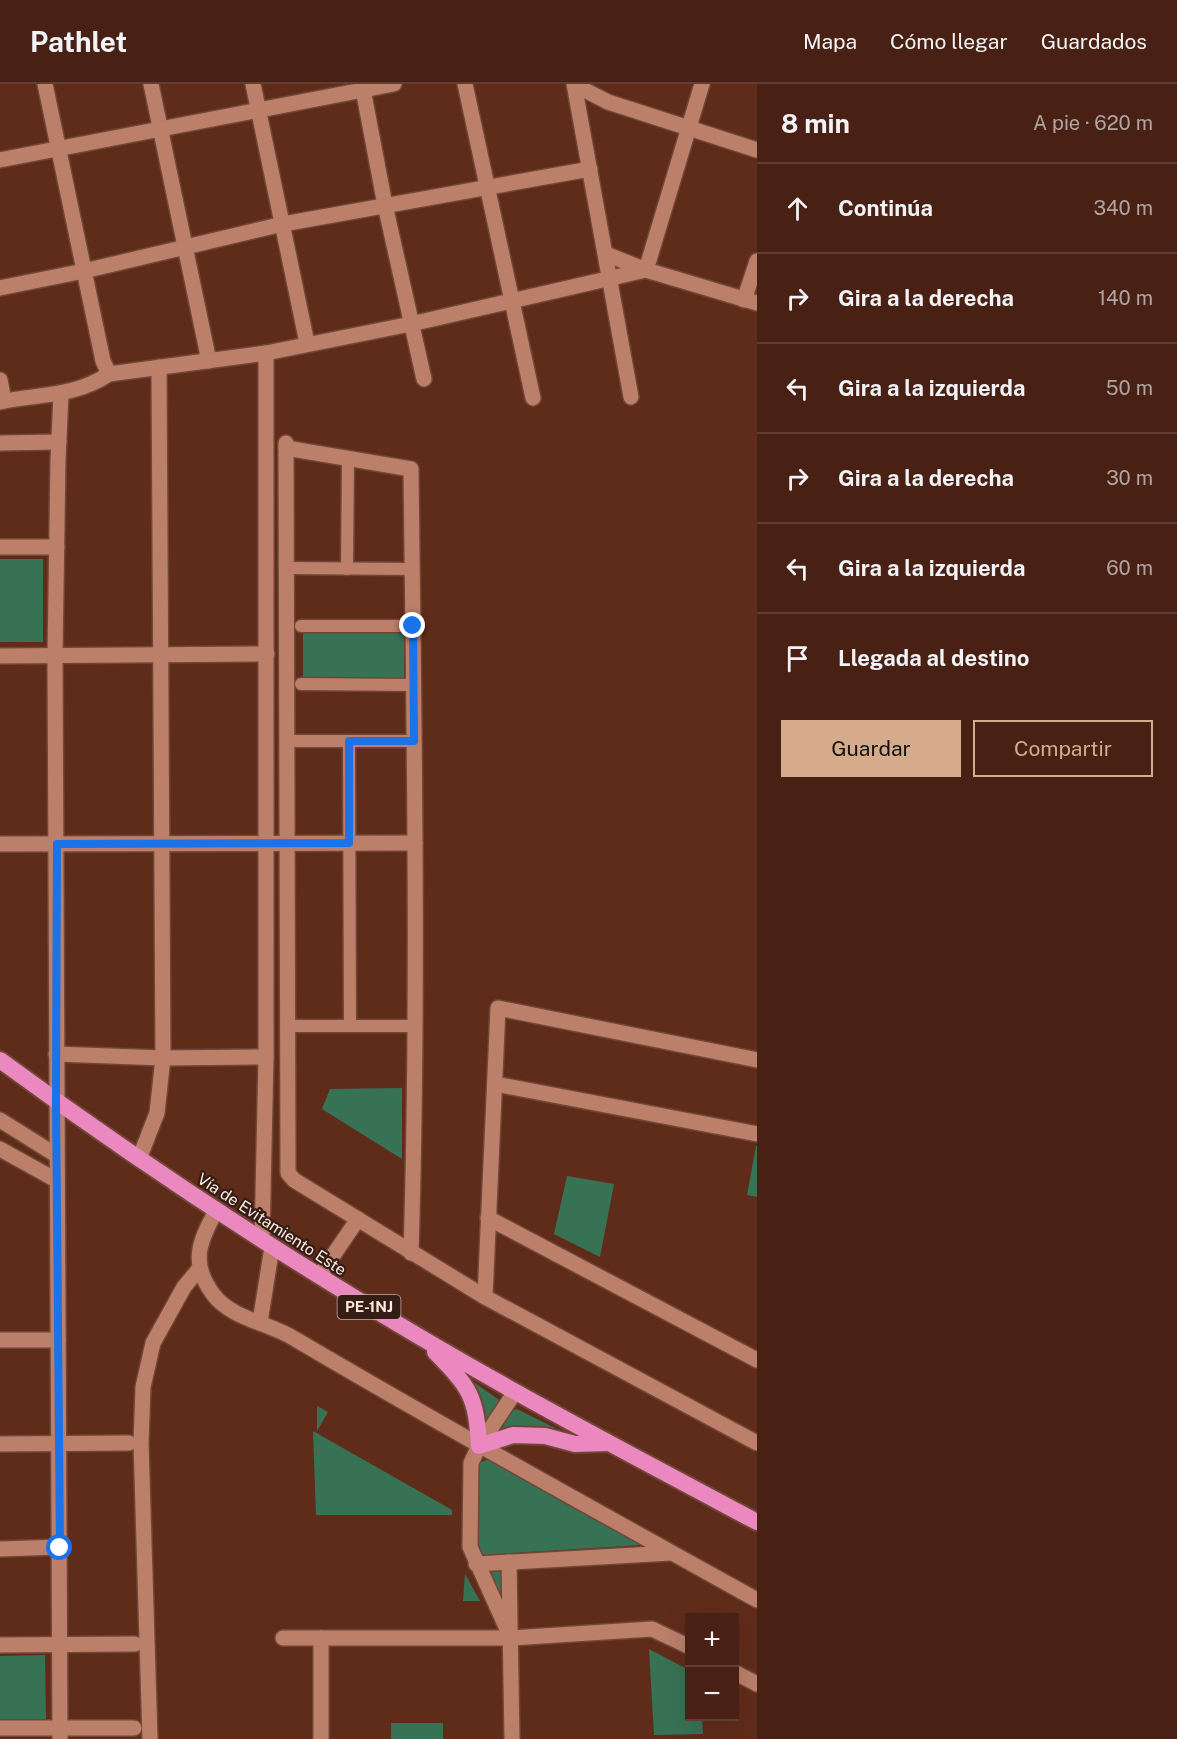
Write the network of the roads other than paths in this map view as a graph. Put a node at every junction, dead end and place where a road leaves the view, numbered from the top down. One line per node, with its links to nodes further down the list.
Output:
1 (45, 84): 12 (street)
2 (151, 84): 10 (street)
3 (254, 84): 9 (street)
4 (394, 84): 8 (street)
5 (465, 84): 16 (street)
6 (702, 84): 11 (street)
7 (575, 85): 11 (street); 15 (street)
8 (363, 87): 9 (street); 17 (street)
9 (259, 110): 10 (street); 18 (street)
10 (160, 128): 12 (street); 19 (street)
11 (688, 128): 13 (street); 22 (street)
12 (57, 148): 14 (street); 23 (street)
13 (757, 150)
14 (0, 160)
15 (590, 169): 16 (street); 20 (street)
16 (487, 186): 17 (street); 26 (street)
17 (385, 205): 18 (street); 28 (street)
18 (283, 224): 19 (street); 29 (street)
19 (187, 247): 23 (street); 31 (street)
20 (606, 254): 22 (street); 24 (street)
21 (757, 261): 27 (street)
22 (646, 270): 24 (street); 27 (street)
23 (84, 271): 25 (street); 33 (street)
24 (610, 278): 26 (street); 38 (street)
25 (0, 288)
26 (512, 301): 28 (street); 37 (street)
27 (750, 301)
28 (411, 324): 29 (street); 34 (street)
29 (307, 343): 30 (street)
30 (266, 353): 31 (street); 50 (street)
31 (209, 361): 32 (street)
32 (159, 367): 33 (street); 53 (street)
33 (109, 374): 36 (street)
34 (424, 379)
35 (0, 380): 39 (street)
36 (61, 394): 39 (street); 40 (street)
37 (533, 398)
38 (631, 398)
39 (2, 401)
40 (59, 442): 41 (street); 44 (street)
41 (0, 443)
42 (348, 459): 45 (street); 46 (street); 47 (street)
43 (0, 547): 44 (street)
44 (57, 547): 52 (street)
45 (286, 568): 46 (street); 56 (street)
46 (347, 569): 47 (street)
47 (412, 569): 49 (street)
48 (301, 626): 49 (street)
49 (413, 626): 55 (street)
50 (267, 654): 53 (street); 60 (street)
51 (0, 656): 52 (street)
52 (56, 656): 53 (street); 65 (street)
53 (161, 656): 59 (street)
54 (301, 684): 55 (street)
55 (413, 685): 58 (street)
56 (287, 741): 57 (street); 61 (street)
57 (349, 741): 58 (street); 62 (street)
58 (414, 741): 63 (street)
59 (162, 843): 60 (street); 65 (street); 71 (street)
60 (265, 843): 61 (street); 70 (street)
61 (287, 843): 62 (street); 66 (street)
62 (349, 843): 63 (street); 67 (street)
63 (415, 843): 68 (street)
64 (0, 844): 65 (street)
65 (57, 844): 69 (street)
66 (287, 1026): 67 (street); 84 (street)
67 (350, 1026): 68 (street)
68 (415, 1026): 86 (street)
69 (56, 1054): 71 (street); 75 (street)
70 (266, 1057): 71 (street); 85 (street)
71 (163, 1058): 80 (street)
72 (0, 1060): 75 (highway, Vía de Evitamiento Este / PE-1NJ)
73 (757, 1060): 74 (street)
74 (495, 1084): 77 (street); 83 (street)
75 (56, 1101): 79 (street); 80 (highway, Vía de Evitamiento Este / PE-1NJ)
76 (0, 1120): 79 (street)
77 (757, 1134)
78 (0, 1149): 81 (street)
79 (56, 1155): 81 (street)
80 (139, 1159): 82 (highway, Vía de Evitamiento Este / PE-1NJ)
81 (56, 1180): 93 (street)
82 (216, 1211): 85 (highway, Vía de Evitamiento Este / PE-1NJ); 87 (street)
83 (488, 1218): 89 (street); 94 (street)
84 (358, 1219): 86 (street); 88 (street)
85 (267, 1243): 88 (highway, Vía de Evitamiento Este / PE-1NJ); 90 (street)
86 (411, 1253): 89 (street)
87 (198, 1269): 90 (street); 121 (street)
88 (319, 1276): 91 (highway, Vía de Evitamiento Este / PE-1NJ)
89 (485, 1297): 99 (street)
90 (260, 1322): 101 (street)
91 (422, 1338): 95 (highway, Vía de Evitamiento Este / PE-1NJ); 101 (highway)
92 (0, 1340): 93 (street)
93 (58, 1340): 96 (street)
94 (757, 1360)
95 (515, 1392): 98 (highway, Vía de Evitamiento Este / PE-1NJ); 101 (street)
96 (58, 1443): 97 (street); 100 (street); 103 (street)
97 (129, 1443)
98 (610, 1443): 101 (highway); 102 (highway, Vía de Evitamiento Este / PE-1NJ)
99 (757, 1443)
100 (0, 1444)
101 (479, 1446): 105 (street); 107 (street)
102 (757, 1522)
103 (60, 1548): 104 (street); 114 (street)
104 (0, 1549)
105 (672, 1553): 106 (street); 108 (street)
106 (509, 1562): 107 (street); 111 (street)
107 (476, 1564): 111 (street)
108 (757, 1600)
109 (283, 1638): 110 (street)
110 (321, 1638): 111 (street); 122 (street)
111 (511, 1638): 115 (street); 123 (street)
112 (135, 1644): 114 (street)
113 (0, 1645): 114 (street)
114 (59, 1645): 120 (street)
115 (685, 1645)
116 (739, 1674): 117 (street)
117 (757, 1684)
118 (0, 1728): 120 (street)
119 (134, 1728): 120 (street)
120 (60, 1733)
121 (150, 1739)
122 (321, 1739)
123 (512, 1739)

